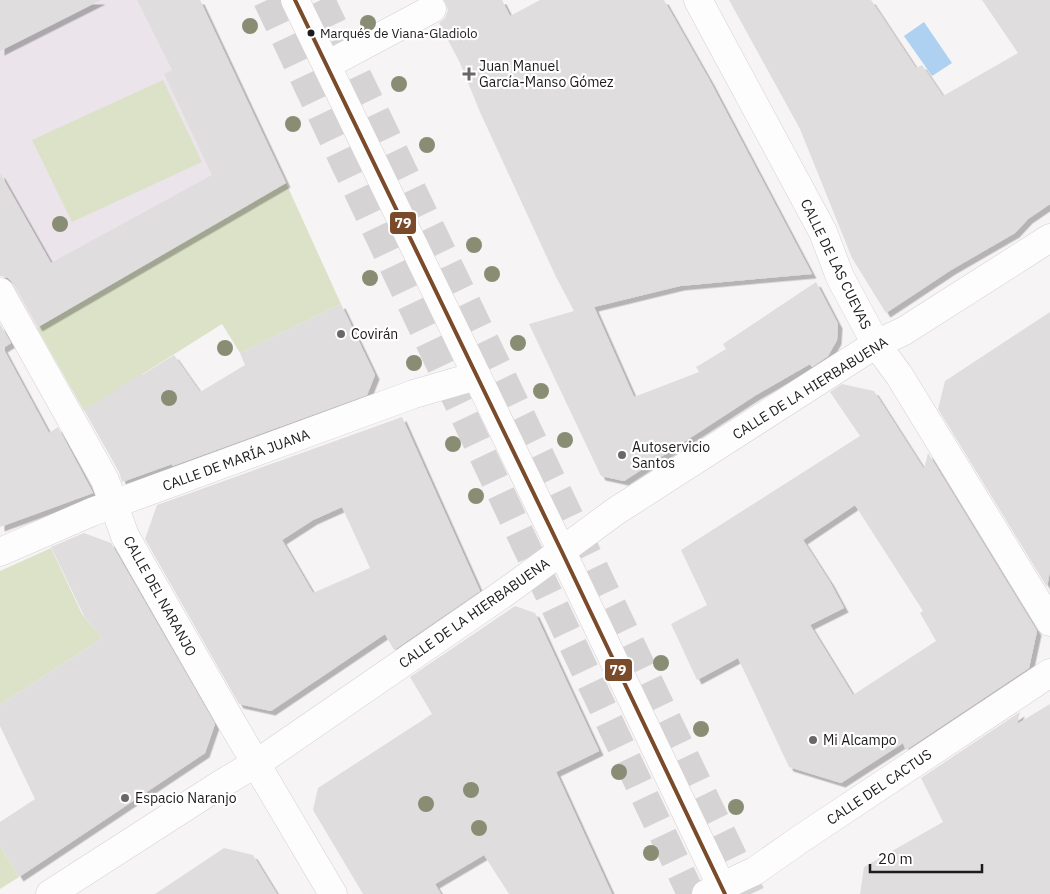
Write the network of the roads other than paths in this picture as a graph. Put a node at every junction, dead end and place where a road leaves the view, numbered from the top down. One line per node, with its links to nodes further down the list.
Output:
1 (295, 0): 4 (street)
2 (698, 0): 7 (street, CALLE DE LAS CUEVAS)
3 (432, 9): 4 (street)
4 (327, 65): 8 (street)
5 (1050, 238): 7 (street, CALLE DE LA HIERBABUENA)
6 (0, 292): 9 (street, CALLE DEL NARANJO)
7 (876, 344): 11 (street, CALLE DE LA HIERBABUENA); 12 (street, CALLE DE LAS CUEVAS)
8 (476, 376): 9 (street, CALLE DE MARÍA JUANA); 11 (street)
9 (114, 504): 10 (street, CALLE DE MARÍA JUANA); 14 (street, CALLE DEL NARANJO)
10 (0, 552)
11 (562, 552): 14 (street, CALLE DE LA HIERBABUENA); 15 (street)
12 (1050, 622)
13 (1050, 673): 15 (street, CALLE DEL CACTUS)
14 (256, 764): 16 (street, CALLE DE LA HIERBABUENA); 17 (street, CALLE DEL NARANJO)
15 (717, 892)
16 (50, 894)
17 (333, 894)

